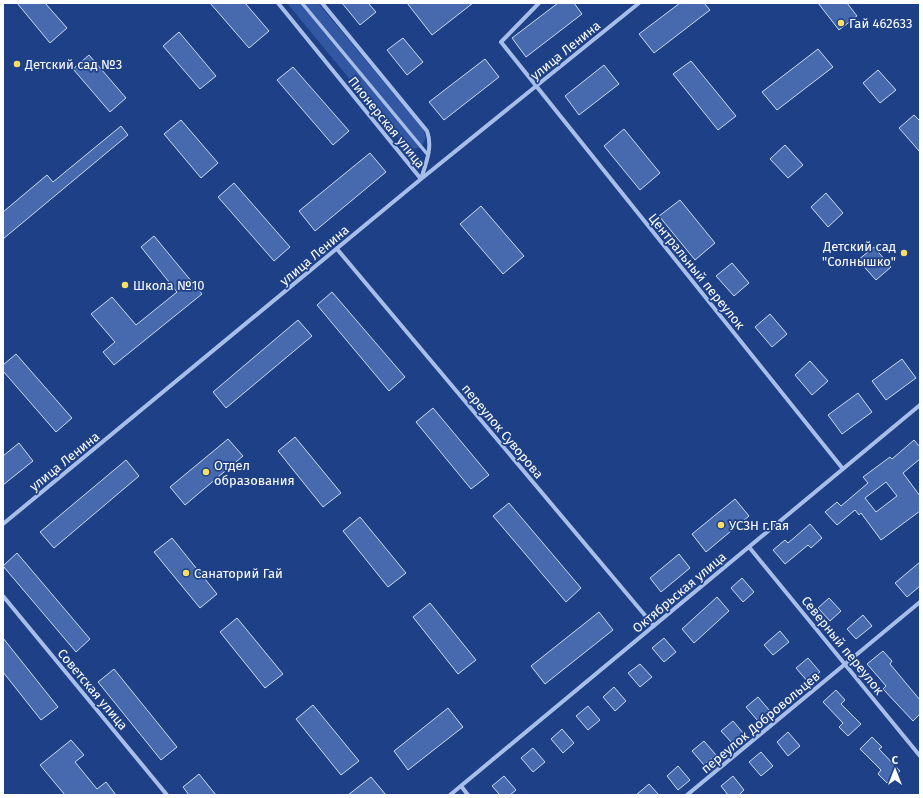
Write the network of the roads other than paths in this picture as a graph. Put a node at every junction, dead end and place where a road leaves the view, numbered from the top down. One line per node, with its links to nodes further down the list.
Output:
1 (278, 3): 8 (street, Пионерская улица)
2 (302, 3): 7 (street)
3 (322, 3): 7 (street, Пионерская улица)
4 (539, 3): 6 (street, Центральный переулок)
5 (639, 3): 6 (street, улица Ленина)
6 (536, 86): 8 (street, улица Ленина); 11 (street, Центральный переулок)
7 (428, 155): 8 (street, Пионерская улица)
8 (421, 179): 9 (street, улица Ленина)
9 (337, 249): 12 (street, улица Ленина); 16 (street, переулок Суворова)
10 (920, 405): 11 (street, Октябрьская улица)
11 (843, 469): 13 (street, Октябрьская улица)
12 (3, 524)
13 (749, 547): 16 (street, Октябрьская улица); 17 (street, Северный переулок)
14 (3, 596): 20 (street, Советская улица)
15 (920, 602): 17 (street, переулок Добровольцев)
16 (654, 626): 19 (street, Октябрьская улица)
17 (845, 664): 18 (street, Северный переулок); 23 (street, переулок Добровольцев)
18 (920, 756)
19 (461, 786): 21 (street, Октябрьская улица); 22 (street)
20 (167, 795)
21 (450, 795)
22 (468, 795)
23 (687, 795)

